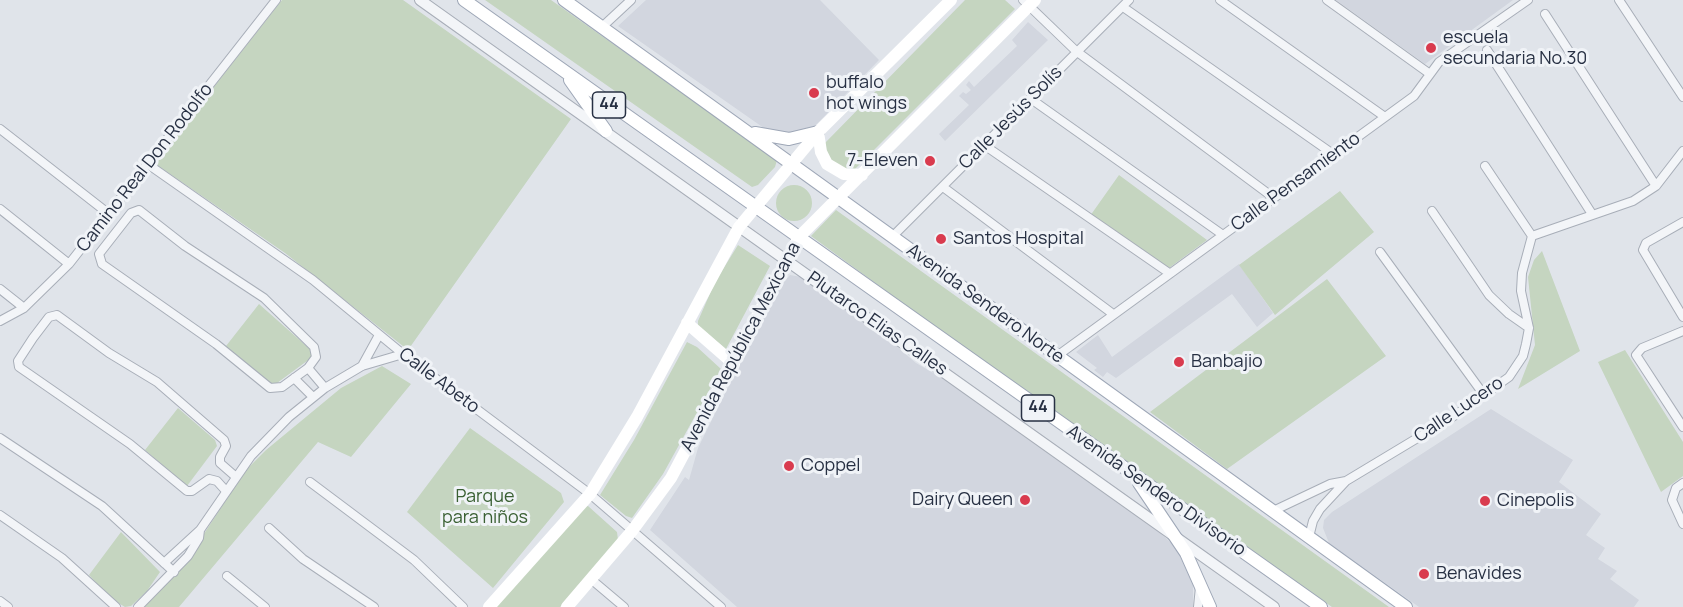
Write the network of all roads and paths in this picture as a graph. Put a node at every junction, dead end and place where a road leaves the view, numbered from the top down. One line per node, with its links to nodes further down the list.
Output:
1 (276, 0): 30 (street, Camino Real Don Rodolfo)
2 (420, 0): 23 (street, Plutarco Elias Calles)
3 (464, 0): 17 (main road, 44)
4 (564, 0): 14 (main road, Avenida Sendero Norte)
5 (632, 0): 14 (street)
6 (951, 0): 25 (main road)
7 (1220, 0): 21 (street)
8 (1326, 0): 18 (street)
9 (1528, 0): 18 (street, Calle Pensamiento)
10 (1619, 0): 19 (street)
11 (1029, 2): 16 (street); 32 (main road, Avenida República Mexicana)
12 (1126, 3): 16 (street, Calle Jesús Solís); 28 (street)
13 (1545, 14): 33 (street)
14 (602, 27): 24 (main road, Avenida Sendero Norte)
15 (1487, 50): 41 (street)
16 (1076, 51): 20 (street, Calle Jesús Solís); 36 (street)
17 (564, 72): 23 (main road); 37 (main road, 44)
18 (1430, 74): 21 (street, Calle Pensamiento)
19 (1683, 97)
20 (1031, 99): 26 (street, Calle Jesús Solís); 44 (street)
21 (1385, 117): 28 (street, Calle Pensamiento)
22 (0, 129): 40 (street)
23 (606, 131): 43 (street, Plutarco Elias Calles)
24 (749, 132): 25 (main road); 29 (main road, Avenida Sendero Norte)
25 (818, 132): 29 (main road); 32 (main road)
26 (984, 145): 34 (street, Calle Jesús Solís); 51 (street)
27 (1683, 151): 33 (street)
28 (1333, 153): 36 (street, Calle Pensamiento)
29 (792, 164): 35 (main road, Avenida Sendero Norte); 37 (main road)
30 (149, 165): 40 (street, Camino Real Don Rodolfo); 60 (street, Calle Abeto)
31 (1485, 166): 45 (street)
32 (862, 175): 35 (main road, Avenida República Mexicana)
33 (1656, 186): 41 (street)
34 (943, 187): 47 (street, Calle Jesús Solís); 54 (street)
35 (838, 197): 46 (main road, Avenida República Mexicana); 47 (main road, Avenida Sendero Norte)
36 (1274, 198): 44 (street, Calle Pensamiento)
37 (758, 206): 43 (main road); 46 (main road, Avenida Sendero Divisorio / 44)
38 (0, 209): 50 (street)
39 (1432, 211): 58 (street)
40 (109, 214): 50 (street, Camino Real Don Rodolfo)
41 (1592, 214): 45 (street)
42 (1683, 222): 55 (street)
43 (739, 227): 49 (street, Plutarco Elias Calles); 57 (main road)
44 (1223, 235): 51 (street, Calle Pensamiento)
45 (1532, 236): 58 (street, Calle Lucero)
46 (799, 237): 49 (main road, Avenida República Mexicana); 73 (main road, Avenida Sendero Divisorio / 44)
47 (892, 237): 62 (main road, Avenida Sendero Norte)
48 (1380, 252): 68 (street)
49 (785, 260): 63 (main road, Avenida República Mexicana); 88 (street, Plutarco Elias Calles)
50 (69, 264): 53 (street, Camino Real Don Rodolfo)
51 (1169, 273): 54 (street, Calle Pensamiento)
52 (0, 289): 53 (street)
53 (24, 308): 56 (street, Camino Real Don Rodolfo)
54 (1113, 314): 62 (street, Calle Pensamiento)
55 (1683, 317)
56 (0, 321)
57 (687, 323): 63 (main road); 78 (main road)
58 (1529, 327): 68 (street, Calle Lucero)
59 (1683, 331): 70 (street)
60 (379, 335): 61 (street, Calle Abeto); 65 (street)
61 (404, 354): 65 (street); 78 (street, Calle Abeto)
62 (1056, 356): 81 (main road, Avenida Sendero Norte)
63 (734, 363): 86 (main road, Avenida República Mexicana)
64 (311, 364): 66 (street); 66 (street); 67 (street)
65 (362, 366): 67 (street)
66 (294, 378): 69 (street)
67 (325, 388): 69 (street)
68 (1484, 394): 74 (street, Calle Lucero)
69 (313, 397): 72 (street)
70 (1683, 427)
71 (0, 438): 89 (street)
72 (236, 477): 77 (street); 77 (street)
73 (1135, 477): 88 (main road); 108 (main road, Avenida Sendero Divisorio / 44)
74 (1346, 481): 79 (street, Calle Lucero); 80 (street, Calle Lucero)
75 (310, 482): 100 (street)
76 (1683, 483): 83 (street)
77 (226, 490): 85 (street)
78 (590, 494): 86 (street, Calle Abeto); 101 (main road)
79 (1309, 495): 80 (street); 81 (street, Calle Lucero)
80 (1320, 509): 87 (street, Calle Lucero)
81 (1273, 512): 87 (main road, Avenida Sendero Norte)
82 (0, 515): 96 (street)
83 (1683, 524)
84 (269, 528): 99 (street)
85 (200, 530): 89 (street); 90 (street)
86 (632, 531): 92 (main road, Avenida República Mexicana); 104 (street, Calle Abeto)
87 (1309, 537): 109 (main road, Avenida Sendero Norte)
88 (1177, 538): 93 (main road); 107 (street, Plutarco Elias Calles)
89 (164, 563): 90 (street)
90 (174, 572): 97 (street)
91 (228, 576): 98 (street)
92 (591, 580): 102 (main road, Avenida República Mexicana); 103 (street)
93 (1200, 586): 105 (street); 106 (main road)
94 (0, 601): 95 (street)
95 (8, 607)
96 (116, 607)
97 (138, 607)
98 (265, 607)
99 (374, 607)
100 (463, 607)
101 (489, 607)
102 (567, 607)
103 (624, 607)
104 (721, 607)
105 (1198, 607)
106 (1210, 607)
107 (1275, 607)
108 (1321, 607)
109 (1406, 607)

